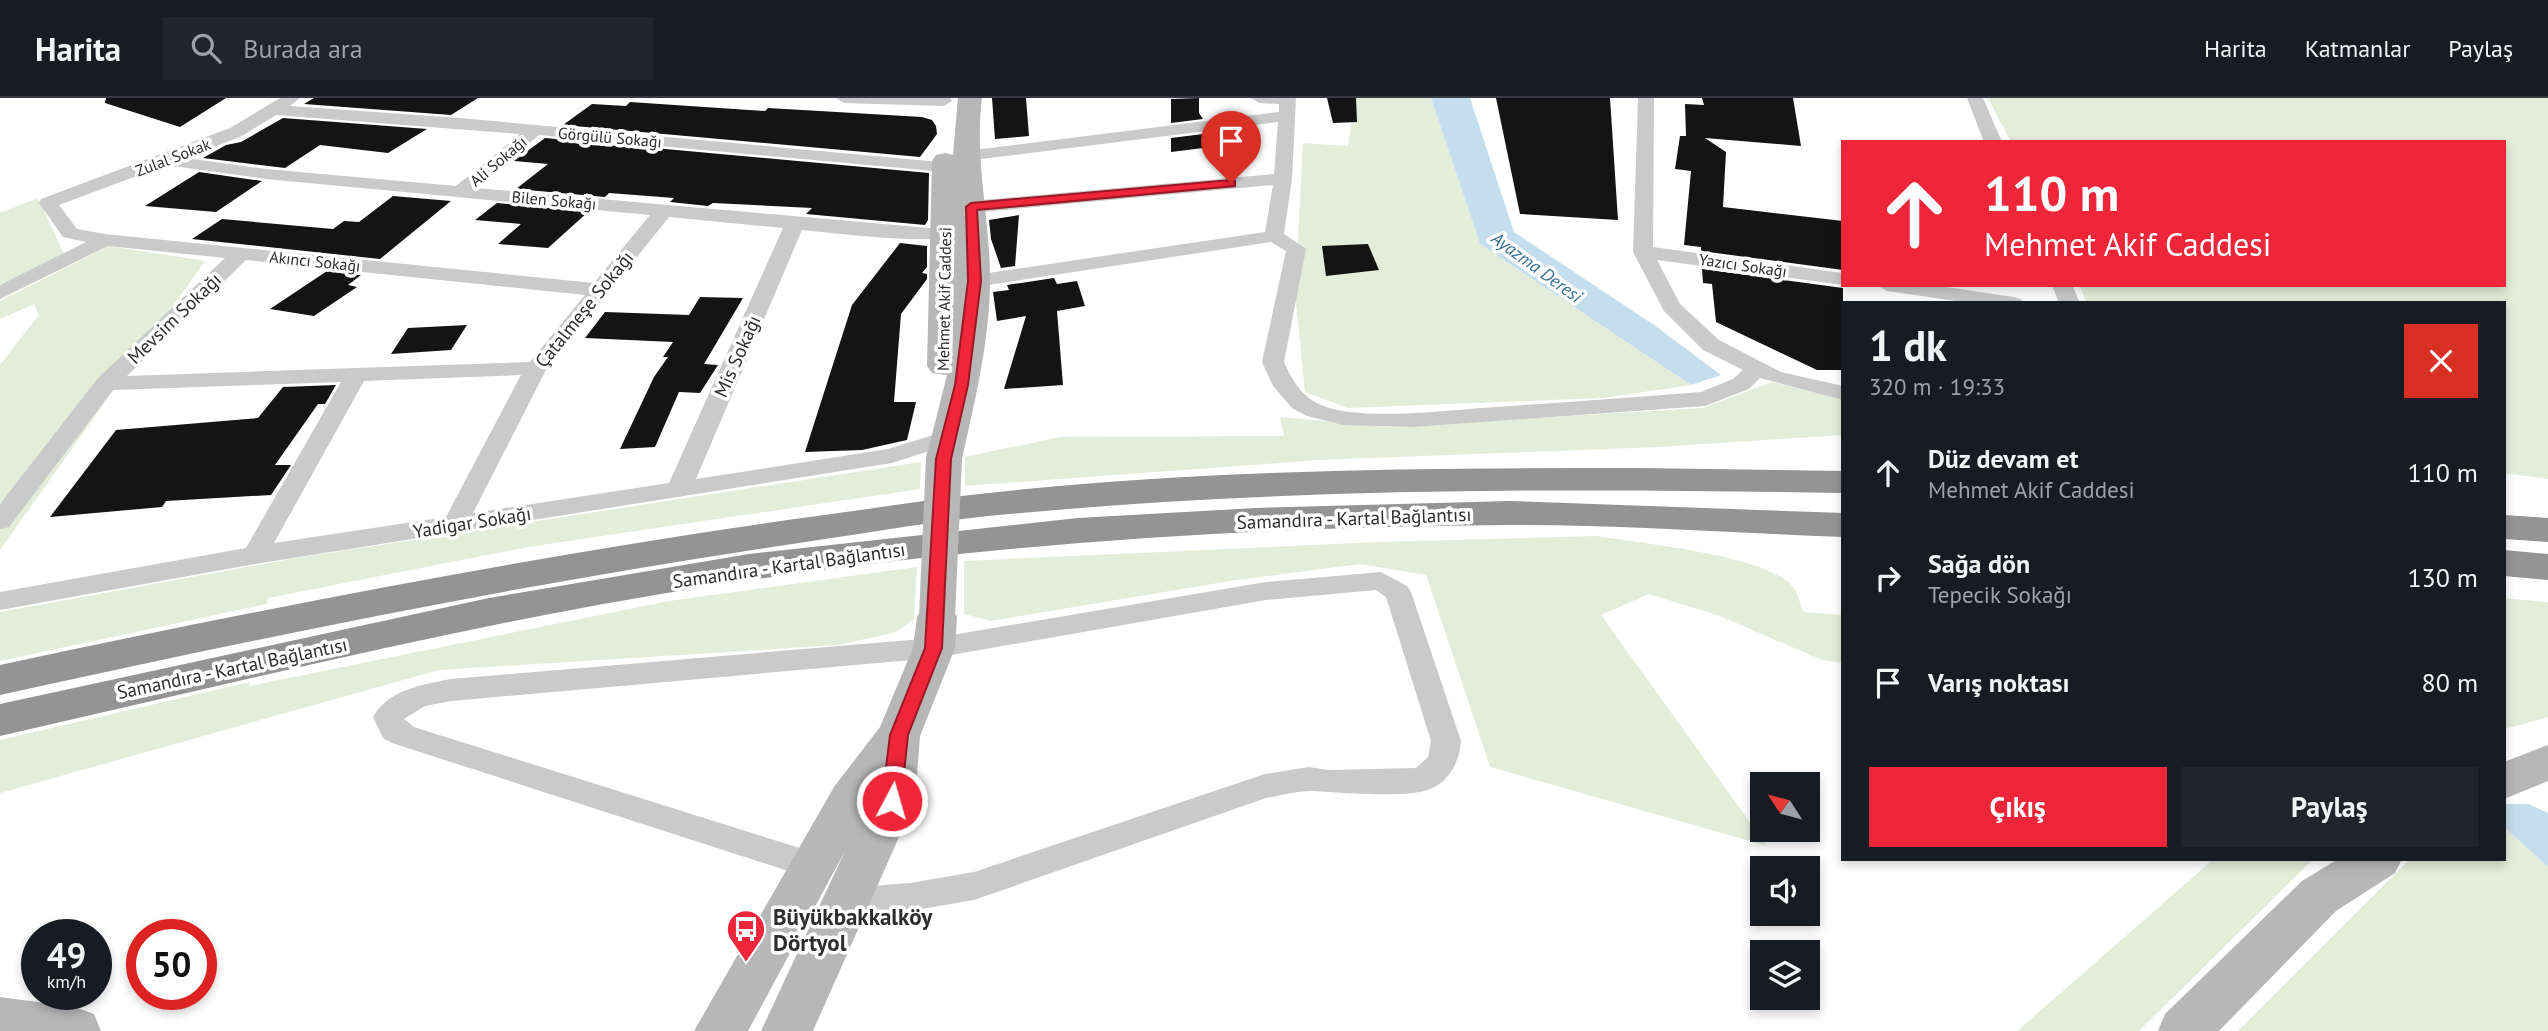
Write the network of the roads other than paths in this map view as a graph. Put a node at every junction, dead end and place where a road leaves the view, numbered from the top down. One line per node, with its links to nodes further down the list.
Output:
1 (292, 98): 8 (street, Zulal Sokak)
2 (844, 98): 6 (street)
3 (1259, 98): 7 (street)
4 (1646, 98): 22 (street)
5 (1975, 98): 10 (street)
6 (953, 99): 12 (main road, Mehmet Akif Caddesi)
7 (1288, 105): 12 (street); 13 (street)
8 (275, 110): 9 (street, Görgülü Sokağı); 11 (street, Zulal Sokak)
9 (535, 130): 12 (street, Görgülü Sokağı); 14 (street, Ali Sokağı)
10 (1992, 140)
11 (164, 161): 14 (street, Bilen Sokağı); 15 (street, Zulal Sokak)
12 (955, 162): 16 (main road, Mehmet Akif Caddesi); 19 (main road, Mehmet Akif Caddesi)
13 (1283, 178): 16 (street); 20 (street)
14 (460, 192): 17 (street, Bilen Sokağı)
15 (48, 203): 21 (street, Akıncı Sokağı)
16 (971, 207): 25 (main road, Mehmet Akif Caddesi)
17 (664, 211): 18 (street, Bilen Sokağı); 27 (street, Çatalmeşe Sokağı)
18 (795, 223): 19 (street, Bilen Sokağı); 37 (street, Mis Sokağı)
19 (945, 234): 35 (main road, Mehmet Akif Caddesi)
20 (1275, 236): 25 (street); 31 (street)
21 (105, 240): 23 (street, Akıncı Sokağı); 28 (street)
22 (1643, 252): 24 (street, Yazıcı Sokağı); 31 (street)
23 (241, 254): 27 (street, Akıncı Sokağı); 33 (street, Mevsim Sokağı)
24 (1841, 279)
25 (975, 281): 35 (main road, Mehmet Akif Caddesi)
26 (1901, 287): 29 (street)
27 (598, 290): 30 (street, Çatalmeşe Sokağı)
28 (0, 293)
29 (2000, 301)
30 (536, 368): 32 (street); 39 (street, Çatalmeşe Sokağı)
31 (1757, 369): 34 (street)
32 (356, 375): 33 (street); 43 (street)
33 (106, 383): 38 (street, Mevsim Sokağı)
34 (1841, 393)
35 (943, 449): 37 (street, Yadigar Sokağı); 47 (main road, bridge)
36 (1841, 482): 48 (highway, Samandıra - Kartal Bağlantısı)
37 (679, 489): 39 (street, Yadigar Sokağı)
38 (0, 521)
39 (455, 524): 43 (street, Yadigar Sokağı)
40 (1841, 525): 49 (highway, Samandıra - Kartal Bağlantısı)
41 (2506, 527): 42 (highway)
42 (2548, 530)
43 (255, 555): 46 (street, Yadigar Sokağı)
44 (2506, 563): 45 (highway)
45 (2548, 567)
46 (0, 601)
47 (935, 633): 50 (main road); 54 (street); 55 (street)
48 (0, 680)
49 (0, 720)
50 (899, 735): 54 (main road); 55 (main road)
51 (2548, 762): 52 (main road)
52 (2506, 780)
53 (2375, 861): 60 (main road)
54 (813, 866): 58 (main road)
55 (846, 902): 59 (main road)
56 (0, 1021): 57 (main road)
57 (75, 1031)
58 (720, 1031)
59 (787, 1031)
60 (2184, 1031)

